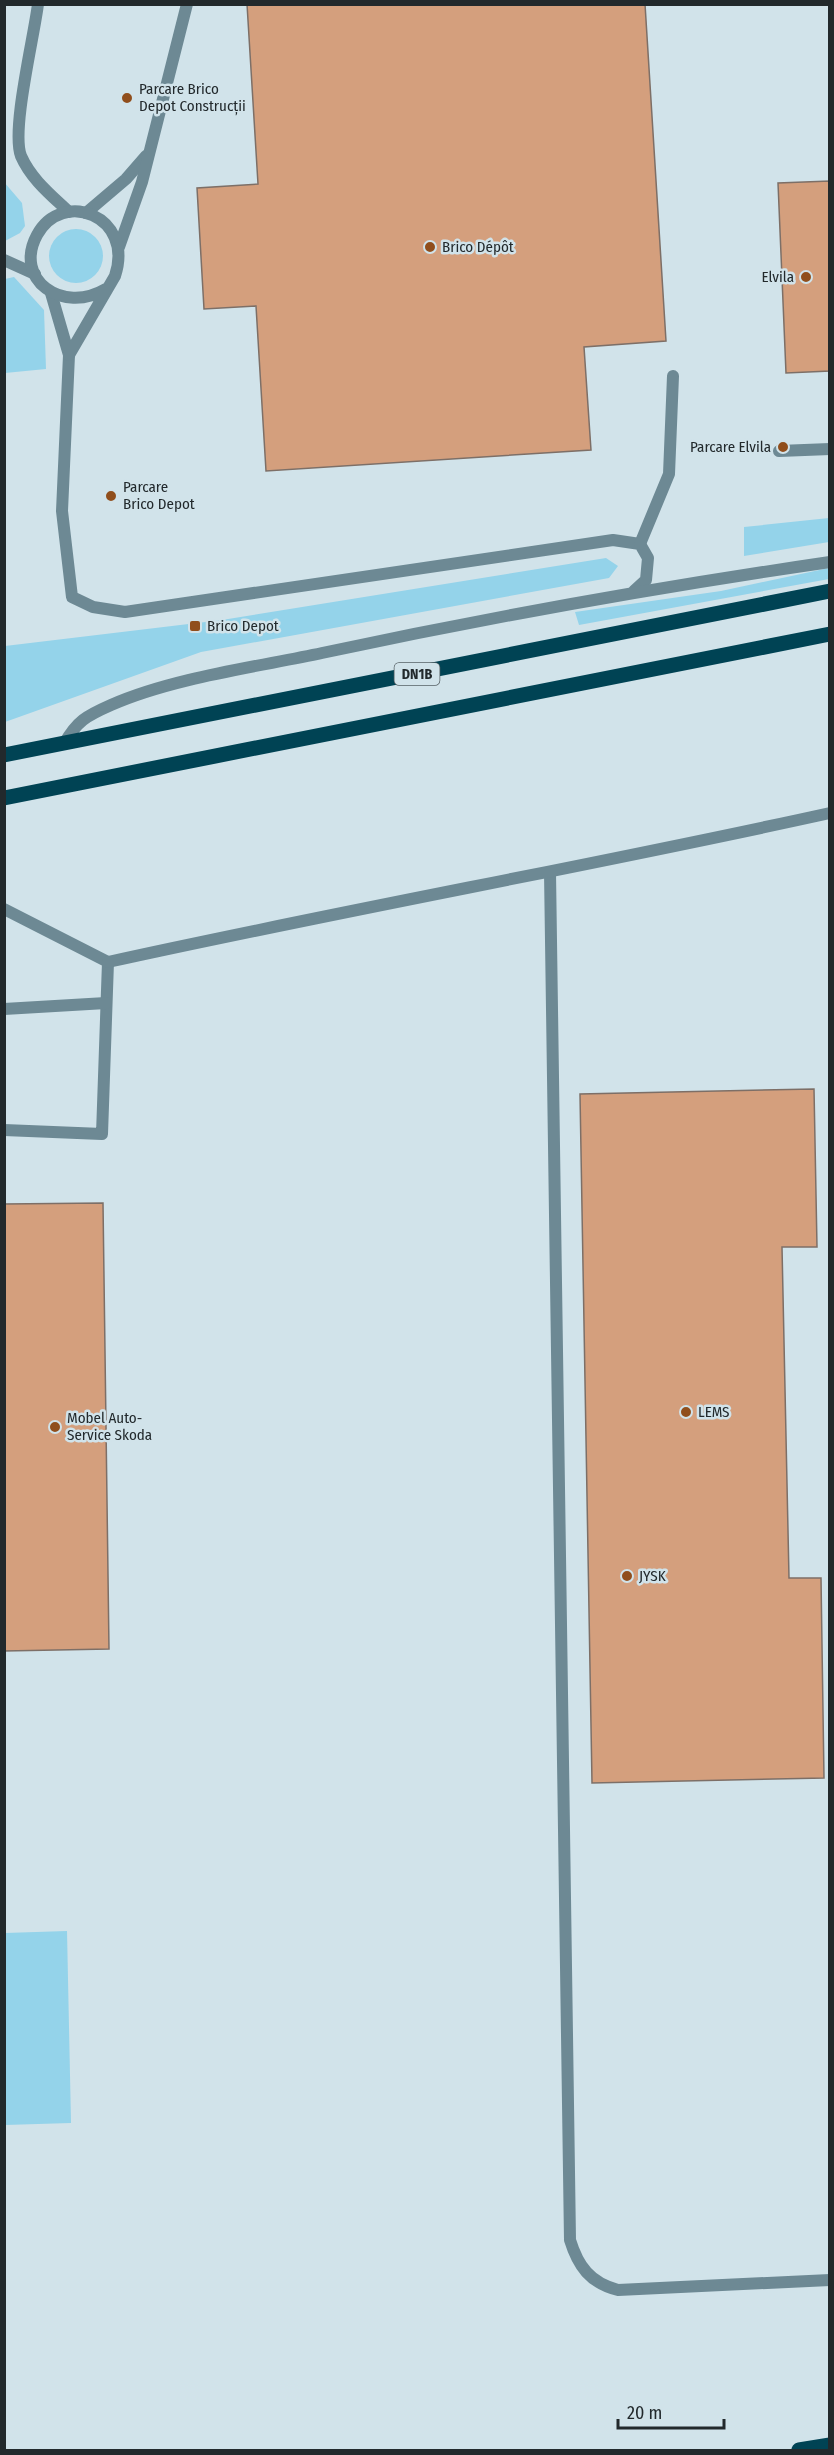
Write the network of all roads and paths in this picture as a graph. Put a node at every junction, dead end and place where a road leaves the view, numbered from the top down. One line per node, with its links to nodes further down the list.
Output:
1 (39, 4): 4 (lane)
2 (187, 4): 3 (lane)
3 (147, 155): 5 (lane); 6 (lane)
4 (69, 212): 5 (lane); 8 (lane)
5 (86, 213): 6 (lane)
6 (119, 247): 9 (lane)
7 (4, 260): 8 (lane)
8 (35, 274): 10 (lane)
9 (106, 289): 10 (lane); 11 (lane)
10 (51, 293): 11 (lane)
11 (69, 354): 15 (lane)
12 (673, 376): 15 (lane)
13 (830, 449): 14 (lane)
14 (779, 451)
15 (640, 544): 17 (lane)
16 (830, 562): 17 (lane)
17 (634, 591): 20 (lane)
18 (830, 591): 20 (main road, DN1B)
19 (830, 634): 22 (main road)
20 (64, 744): 21 (main road, DN1B)
21 (4, 755)
22 (4, 798)
23 (830, 813): 24 (lane)
24 (550, 872): 26 (lane); 30 (lane)
25 (4, 909): 26 (lane)
26 (108, 962): 27 (lane)
27 (106, 1003): 28 (lane); 29 (lane)
28 (4, 1009)
29 (4, 1130)
30 (830, 2280)
31 (830, 2445): 32 (main road)
32 (799, 2451)

